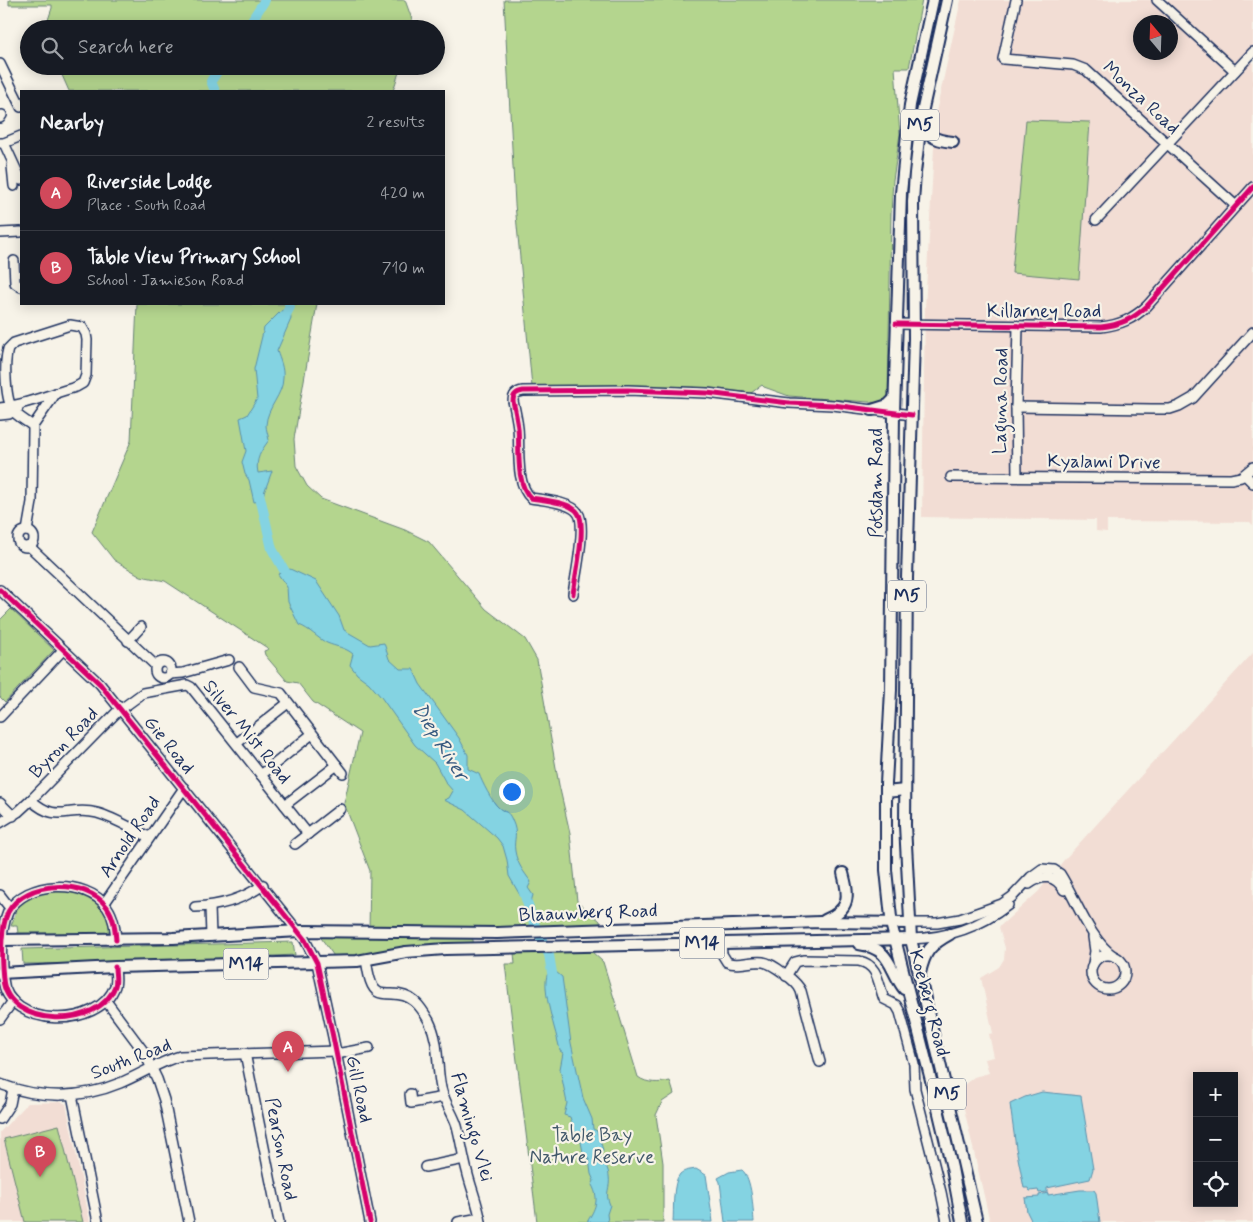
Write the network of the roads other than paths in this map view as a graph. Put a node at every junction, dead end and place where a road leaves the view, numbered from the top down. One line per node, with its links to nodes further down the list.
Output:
1 (933, 0): 22 (main road, Potsdam Road / M5)
2 (947, 0): 8 (main road, Potsdam Road / M5)
3 (1016, 0): 13 (street, Monza Road)
4 (1157, 0): 7 (street)
5 (1253, 52): 7 (street)
6 (0, 64): 9 (street)
7 (1235, 71): 13 (street)
8 (926, 93): 11 (main road); 23 (main road, Potsdam Road / M5)
9 (20, 105)
10 (20, 136): 12 (street)
11 (953, 142)
12 (2, 143): 14 (street)
13 (1167, 145): 16 (street, Monza Road); 17 (street)
14 (18, 183)
15 (1253, 187): 16 (street, Killarney Road)
16 (1236, 206): 24 (street, Killarney Road)
17 (1096, 220)
18 (20, 232): 19 (street)
19 (0, 233)
20 (14, 261): 21 (street)
21 (20, 286)
22 (896, 324): 23 (street, Killarney Road); 27 (main road, Potsdam Road / M5)
23 (914, 325): 24 (street, Killarney Road); 33 (main road, Potsdam Road / M5)
24 (1018, 326): 28 (street, Laguna Road)
25 (1253, 332): 28 (street)
26 (56, 393): 30 (street); 30 (street); 35 (street)
27 (894, 399): 31 (main road); 32 (main road, Potsdam Road / M5)
28 (1016, 407): 39 (street, Laguna Road)
29 (0, 408): 30 (street)
30 (13, 409): 34 (street); 35 (street)
31 (872, 410): 32 (street); 42 (street)
32 (894, 413): 33 (street); 58 (main road, Potsdam Road / M5)
33 (912, 414): 56 (main road, Potsdam Road / M5)
34 (0, 415)
35 (33, 426): 44 (street)
36 (1253, 467): 37 (street)
37 (1244, 475): 39 (street, Kyalami Drive); 40 (street)
38 (951, 477): 39 (street, Kyalami Drive)
39 (1017, 477)
40 (1253, 483)
41 (0, 590): 45 (street, Gie Road)
42 (573, 594)
43 (141, 627): 44 (street)
44 (128, 641): 46 (street)
45 (63, 650): 49 (street, Gie Road); 50 (street)
46 (228, 660)
47 (239, 667): 48 (street)
48 (288, 704): 51 (street); 52 (street)
49 (120, 710): 52 (street, Silver Mist Road); 57 (street, Gie Road); 59 (street, Byron Road)
50 (0, 717)
51 (312, 734): 53 (street); 55 (street)
52 (237, 743): 55 (street, Silver Mist Road)
53 (337, 765): 54 (street); 61 (street)
54 (344, 773)
55 (261, 774): 61 (street, Silver Mist Road)
56 (905, 786): 58 (main road); 78 (main road, Potsdam Road / M5)
57 (184, 788): 66 (street, Arnold Road); 70 (street, Gie Road)
58 (886, 788): 76 (main road, Potsdam Road / M5)
59 (31, 800): 63 (street, Byron Road); 66 (street)
60 (0, 803): 63 (street)
61 (285, 805): 65 (street, Silver Mist Road)
62 (340, 809): 65 (street)
63 (13, 816): 64 (street, Byron Road)
64 (0, 823)
65 (308, 834): 67 (street)
66 (149, 837): 72 (street, Arnold Road)
67 (295, 844)
68 (843, 872): 77 (main road)
69 (1046, 873): 78 (street, Blaauwberg Road); 80 (street, Blaauwberg Road); 88 (street); 91 (street)
70 (259, 888): 74 (street); 79 (street, Gie Road)
71 (0, 895): 75 (street)
72 (104, 904): 75 (street); 85 (street)
73 (195, 907): 74 (street)
74 (210, 907): 81 (street)
75 (10, 908): 84 (street)
76 (891, 921): 77 (main road, Blaauwberg Road / M14); 78 (main road, Blaauwberg Road / M14); 82 (main road, Potsdam Road / M5)
77 (820, 922): 79 (main road, Blaauwberg Road / M14)
78 (910, 922): 83 (main road, Potsdam Road / M5)
79 (300, 931): 81 (main road, Blaauwberg Road / M14); 90 (street, Gill Road)
80 (950, 934): 83 (street, Blaauwberg Road); 94 (main road)
81 (210, 936): 85 (main road, Blaauwberg Road / M14)
82 (894, 939): 83 (main road, Blaauwberg Road / M14); 86 (main road, Blaauwberg Road / M14); 96 (main road, Koeberg Road / M5)
83 (911, 939): 94 (main road, Koeberg Road / M5)
84 (1, 940): 85 (main road, Blaauwberg Road / M14); 93 (street)
85 (116, 940)
86 (836, 941): 87 (main road, Blaauwberg Road / M14); 96 (main road)
87 (721, 942): 89 (main road, Blaauwberg Road / M14); 95 (street)
88 (1115, 957): 91 (street); 91 (street)
89 (366, 960): 90 (main road, Blaauwberg Road / M14); 109 (street, Flamingo Vlei)
90 (317, 963): 92 (main road, Blaauwberg Road / M14); 101 (street, Gill Road)
91 (1093, 964)
92 (115, 967): 93 (main road, Blaauwberg Road / M14); 98 (street)
93 (1, 973): 97 (street)
94 (919, 975): 121 (main road, Koeberg Road / M5)
95 (786, 976): 103 (street); 119 (street)
96 (910, 995): 120 (main road, Koeberg Road / M5)
97 (13, 1001): 98 (street); 99 (street)
98 (106, 1001): 104 (street)
99 (0, 1019)
100 (369, 1048): 101 (street, South Road)
101 (336, 1052): 102 (street, South Road); 117 (street, Gill Road)
102 (245, 1053): 104 (street, South Road); 116 (street, Pearson Road)
103 (820, 1062)
104 (152, 1067): 108 (street, South Road); 115 (street)
105 (0, 1084): 106 (street, South Road)
106 (13, 1089): 108 (street, South Road); 110 (street)
107 (410, 1094): 109 (street)
108 (72, 1095): 114 (street)
109 (444, 1097): 111 (street, Flamingo Vlei)
110 (0, 1120)
111 (464, 1159): 112 (street); 113 (street, Flamingo Vlei)
112 (425, 1167)
113 (481, 1220): 118 (street)
114 (98, 1222)
115 (189, 1222)
116 (279, 1222)
117 (370, 1222)
118 (458, 1222)
119 (947, 1222)
120 (962, 1222)
121 (977, 1222)

